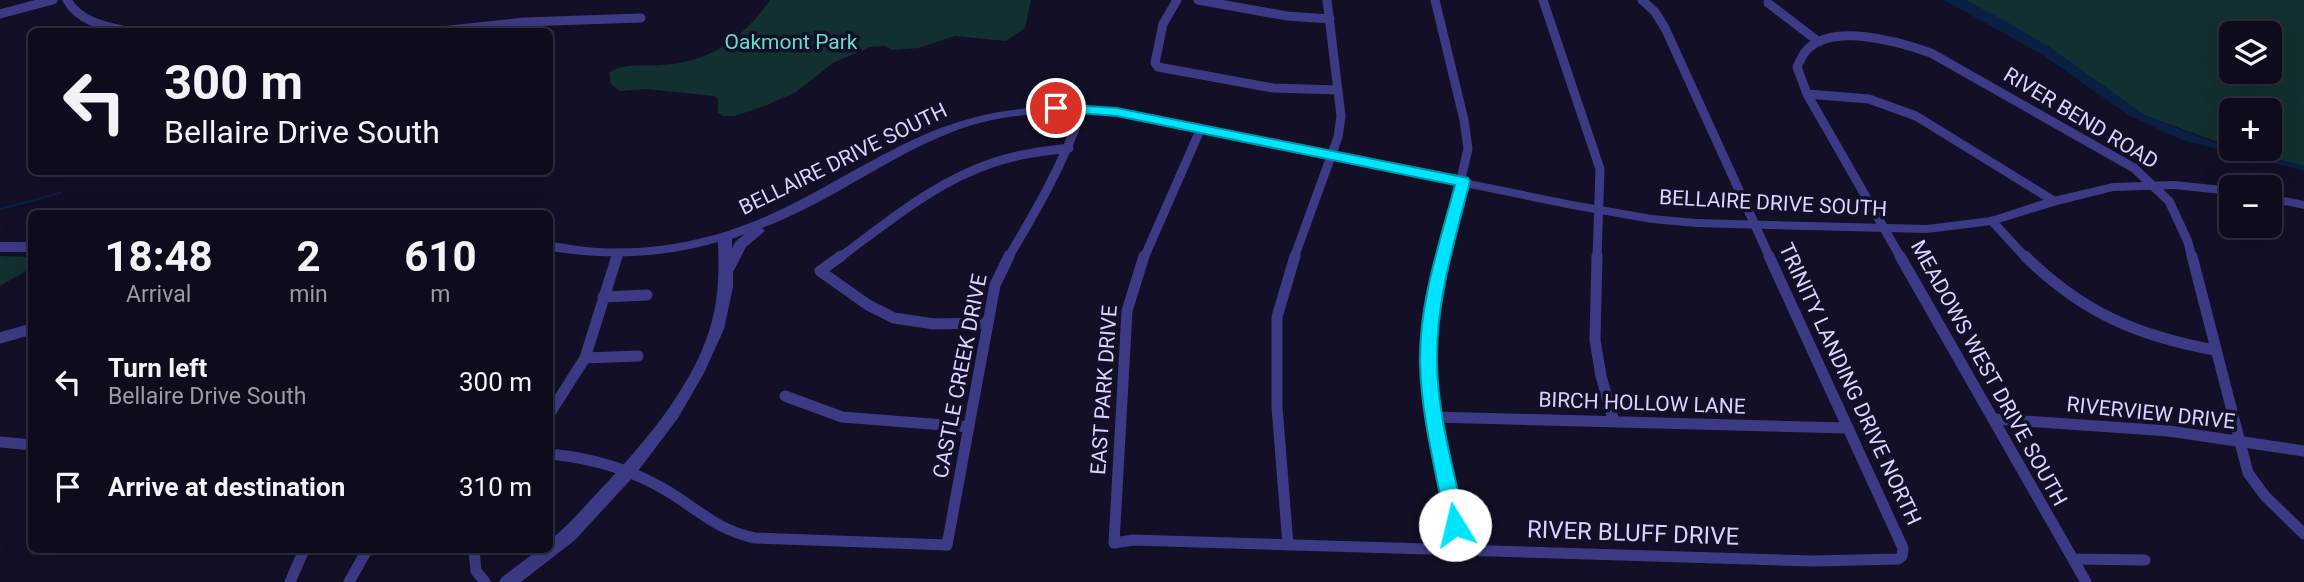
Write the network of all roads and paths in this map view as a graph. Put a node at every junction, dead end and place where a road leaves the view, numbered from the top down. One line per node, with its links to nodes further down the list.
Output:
1 (53, 0): 10 (street)
2 (67, 0): 13 (street)
3 (1177, 0): 16 (street)
4 (1198, 0): 12 (street)
5 (1327, 0): 12 (street)
6 (1435, 0): 22 (street)
7 (1543, 0): 28 (street)
8 (1642, 0): 31 (street, TRINITY LANDING DRIVE NORTH)
9 (1768, 3): 15 (street)
10 (1, 13)
11 (641, 18): 14 (street)
12 (1330, 19): 16 (street)
13 (113, 28)
14 (469, 28)
15 (1819, 42): 17 (street, MEADOWS WEST DRIVE SOUTH); 23 (street, RIVER BEND ROAD)
16 (1338, 90): 21 (street)
17 (1807, 94): 26 (street); 32 (street, MEADOWS WEST DRIVE SOUTH)
18 (1082, 109): 19 (street, BELLAIRE DRIVE SOUTH); 20 (street, CASTLE CREEK DRIVE); 29 (street, BELLAIRE DRIVE SOUTH)
19 (1202, 128): 21 (street, BELLAIRE DRIVE SOUTH); 61 (street, EAST PARK DRIVE)
20 (1069, 148): 41 (street, CASTLE CREEK DRIVE); 41 (street)
21 (1332, 154): 22 (street, BELLAIRE DRIVE SOUTH); 62 (street)
22 (1463, 181): 28 (street, BELLAIRE DRIVE SOUTH); 49 (street)
23 (2155, 185): 24 (street, BELLAIRE DRIVE SOUTH); 26 (street, BELLAIRE DRIVE SOUTH); 44 (street, RIVER BEND ROAD)
24 (2219, 190)
25 (2282, 200): 27 (street)
26 (2054, 201): 30 (street, BELLAIRE DRIVE SOUTH)
27 (2304, 205)
28 (1601, 210): 31 (street, BELLAIRE DRIVE SOUTH); 51 (street)
29 (775, 218): 33 (street, BELLAIRE DRIVE SOUTH); 38 (street)
30 (1992, 221): 32 (street, BELLAIRE DRIVE SOUTH); 44 (street)
31 (1756, 226): 32 (street, BELLAIRE DRIVE SOUTH); 53 (street, TRINITY LANDING DRIVE NORTH)
32 (1886, 229): 50 (street, MEADOWS WEST DRIVE SOUTH)
33 (725, 237): 37 (street, BELLAIRE DRIVE SOUTH); 38 (street)
34 (0, 247): 35 (street)
35 (28, 247)
36 (553, 247): 37 (street, BELLAIRE DRIVE SOUTH)
37 (618, 253): 40 (street)
38 (727, 270): 59 (street)
39 (647, 295): 40 (street)
40 (603, 297): 46 (street)
41 (986, 323): 52 (street, CASTLE CREEK DRIVE)
42 (28, 330): 43 (street)
43 (0, 338)
44 (2216, 350): 55 (street, RIVER BEND ROAD)
45 (638, 356): 46 (street)
46 (585, 358): 48 (street)
47 (785, 397): 52 (street)
48 (553, 408)
49 (1435, 417): 51 (street, BIRCH HOLLOW LANE); 64 (street)
50 (1994, 419): 55 (street, RIVERVIEW DRIVE); 70 (street, MEADOWS WEST DRIVE SOUTH)
51 (1614, 422): 53 (street, BIRCH HOLLOW LANE)
52 (969, 427): 59 (street, CASTLE CREEK DRIVE)
53 (1847, 428): 69 (street, TRINITY LANDING DRIVE NORTH)
54 (0, 442): 56 (street)
55 (2239, 442): 57 (street, RIVERVIEW DRIVE); 60 (street, RIVER BEND ROAD)
56 (28, 445)
57 (2304, 452)
58 (553, 454): 59 (street)
59 (629, 470): 63 (street)
60 (2304, 534)
61 (1114, 543): 62 (street, RIVER BLUFF DRIVE)
62 (1288, 545): 64 (street, RIVER BLUFF DRIVE)
63 (553, 548)
64 (1460, 551): 69 (street, RIVER BLUFF DRIVE)
65 (303, 553): 72 (street)
66 (365, 553): 73 (street)
67 (474, 553): 74 (street)
68 (546, 553): 75 (street)
69 (1898, 559)
70 (2073, 559): 71 (street); 76 (street, MEADOWS WEST DRIVE SOUTH)
71 (2145, 560)
72 (290, 582)
73 (349, 582)
74 (485, 582)
75 (509, 582)
76 (2086, 582)

